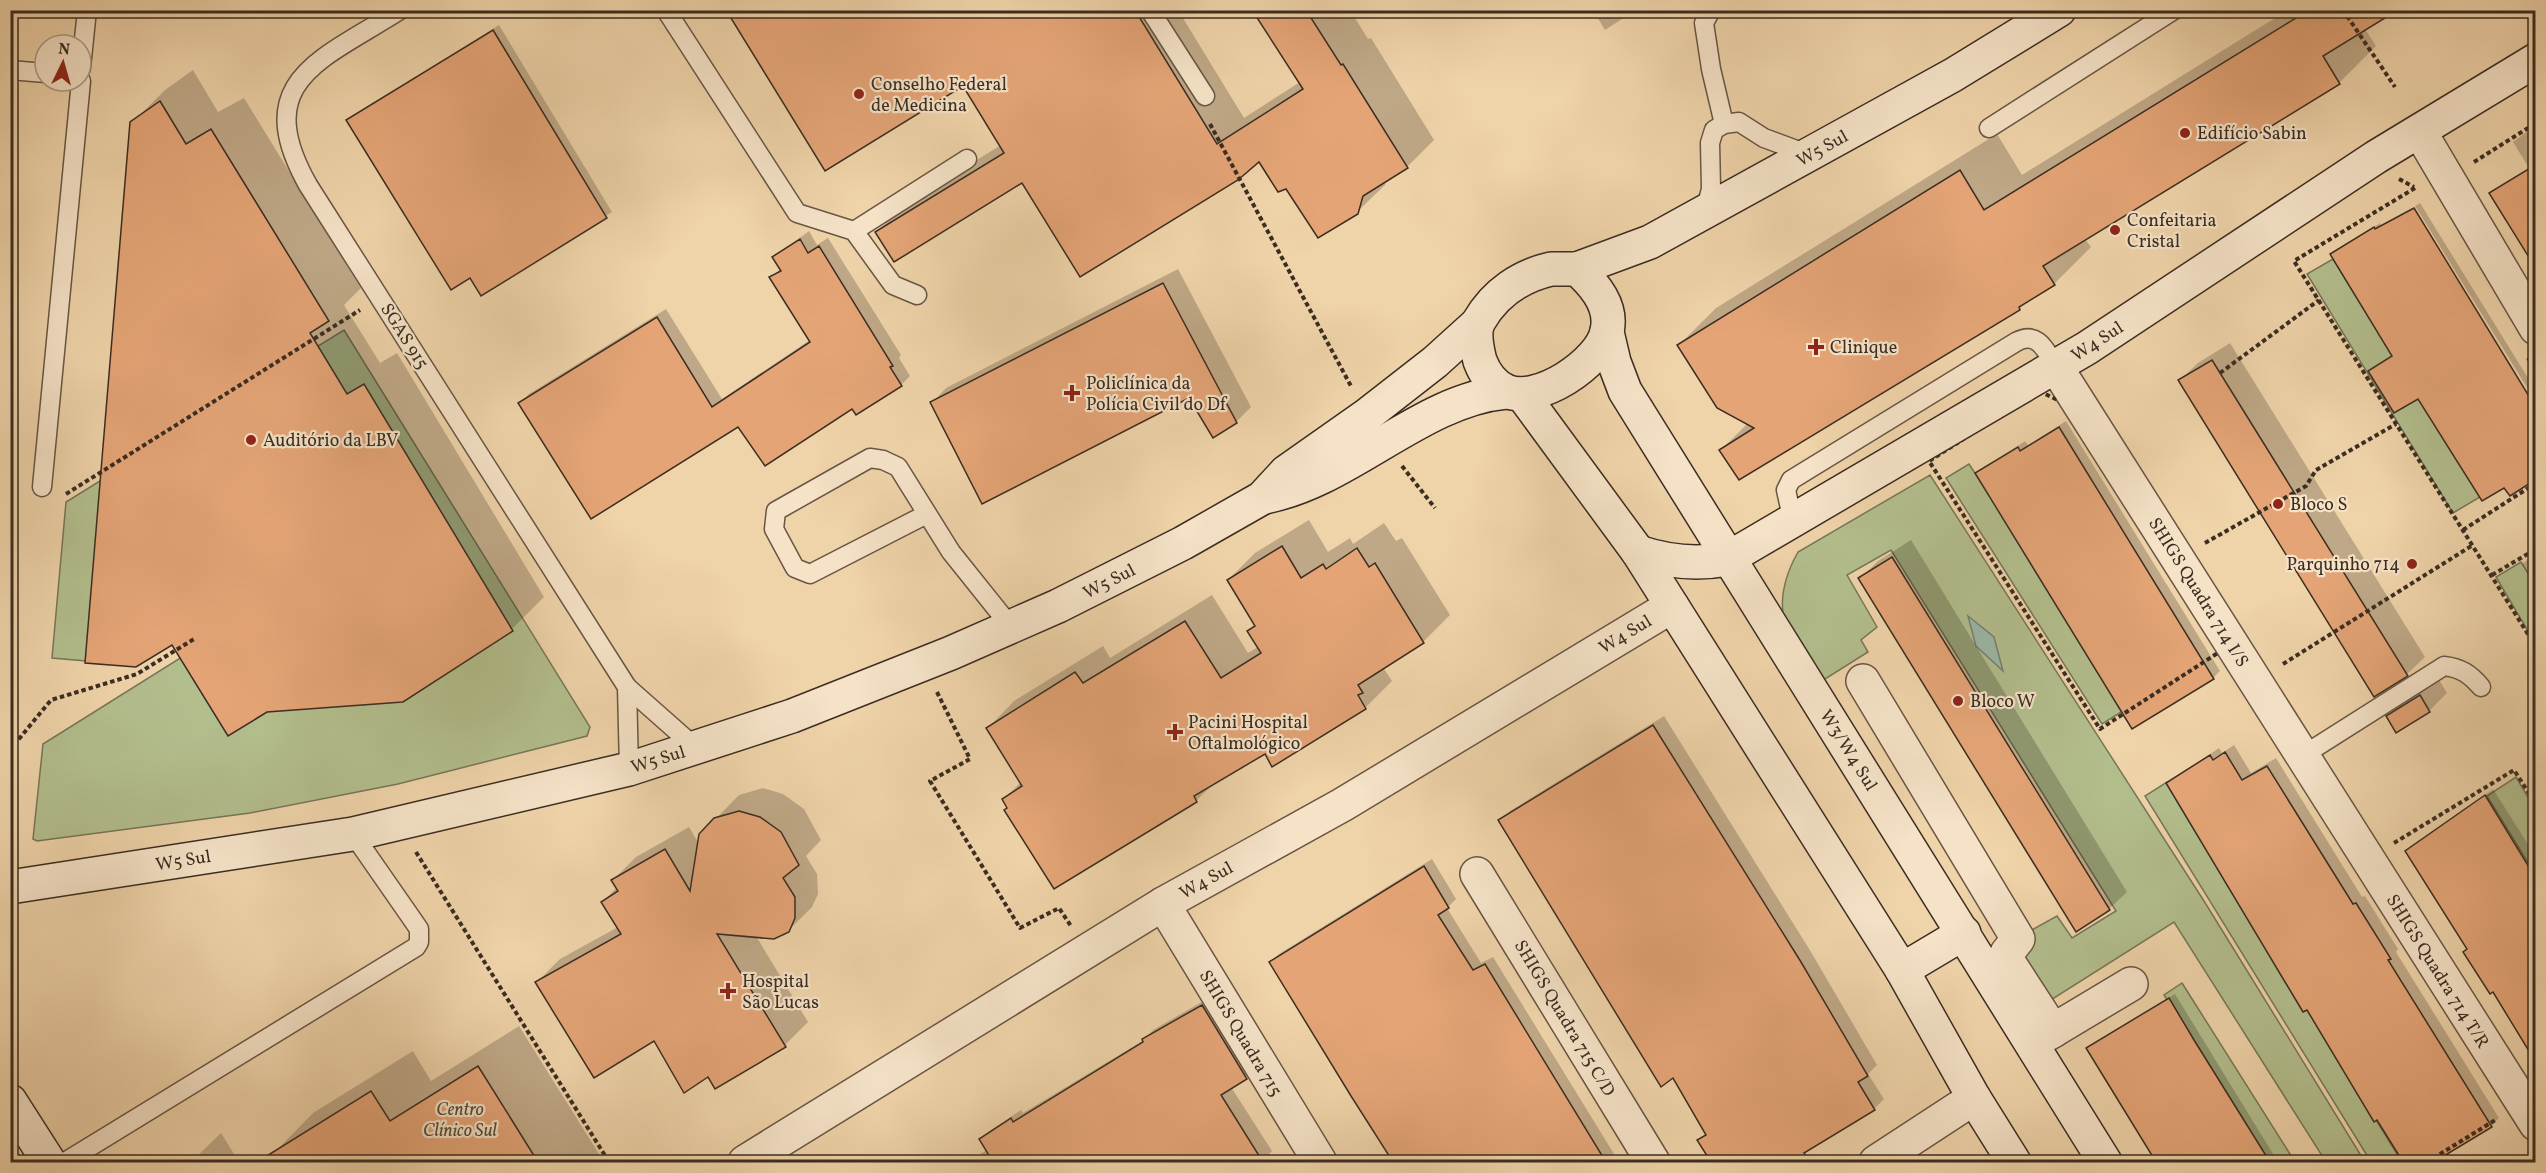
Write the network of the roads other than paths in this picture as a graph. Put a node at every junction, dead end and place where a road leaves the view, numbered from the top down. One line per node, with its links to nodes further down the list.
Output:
1 (87, 10): 8 (lane)
2 (400, 10): 38 (lane, SGAS 915)
3 (666, 10): 20 (lane)
4 (1150, 10): 13 (lane)
5 (1711, 10): 14 (lane)
6 (2059, 10): 17 (main road, W5 Sul)
7 (2174, 10): 15 (lane)
8 (85, 33)
9 (2535, 60): 16 (main road, W4 Sul)
10 (10, 70): 11 (lane)
11 (33, 72)
12 (79, 93): 29 (lane)
13 (1205, 96)
14 (1724, 124): 17 (lane); 19 (lane)
15 (1989, 128)
16 (2421, 132): 25 (main road); 26 (main road, W4 Sul)
17 (1810, 155): 19 (main road, W5 Sul)
18 (967, 159): 20 (lane)
19 (1705, 212): 21 (main road, W5 Sul)
20 (854, 231): 22 (lane)
21 (1576, 269): 23 (main road); 24 (main road)
22 (917, 295)
23 (1478, 324): 27 (main road); 28 (main road, W5 Sul)
24 (1607, 332): 27 (main road); 33 (main road, W3/W4 Sul)
25 (2530, 340)
26 (2056, 367): 31 (main road, W4 Sul); 41 (main road, SHIGS Quadra 714 I/S)
27 (1514, 393): 28 (main road, W5 Sul); 32 (main road)
28 (1375, 429): 36 (main road, W5 Sul)
29 (42, 487)
30 (927, 514): 30 (lane); 36 (lane)
31 (1793, 522): 33 (main road, W4 Sul); 35 (main road)
32 (1638, 552): 33 (main road, W4 Sul); 34 (main road)
33 (1727, 559): 35 (main road, W3/W4 Sul)
34 (1672, 606): 47 (main road, W4 Sul); 49 (main road)
35 (1761, 611): 48 (main road, W3/W4 Sul)
36 (1011, 627): 40 (main road, W5 Sul)
37 (1863, 681): 51 (main road)
38 (627, 687): 40 (lane, SGAS 915); 42 (lane)
39 (2481, 687): 41 (lane)
40 (696, 748): 42 (main road, W5 Sul)
41 (2302, 756): 43 (main road, SHIGS Quadra 714 I/S)
42 (630, 769): 44 (main road, W5 Sul)
43 (2341, 817): 54 (main road, SHIGS Quadra 714 T/R)
44 (353, 834): 46 (main road, W5 Sul); 56 (lane)
45 (1477, 874): 59 (main road, SHIGS Quadra 715 C/D)
46 (10, 887)
47 (1163, 904): 57 (main road, W4 Sul); 58 (main road, SHIGS Quadra 715)
48 (1964, 933): 49 (main road); 51 (main road, W3/W4 Sul)
49 (1902, 970): 52 (main road)
50 (2131, 984): 51 (main road)
51 (2042, 1038): 62 (main road, W3/W4 Sul)
52 (1974, 1098): 60 (main road); 61 (main road)
53 (10, 1101): 55 (main road)
54 (2535, 1124)
55 (49, 1162)
56 (65, 1162)
57 (745, 1162)
58 (1320, 1162)
59 (1653, 1162)
60 (1876, 1162)
61 (2014, 1162)
62 (2105, 1162)

